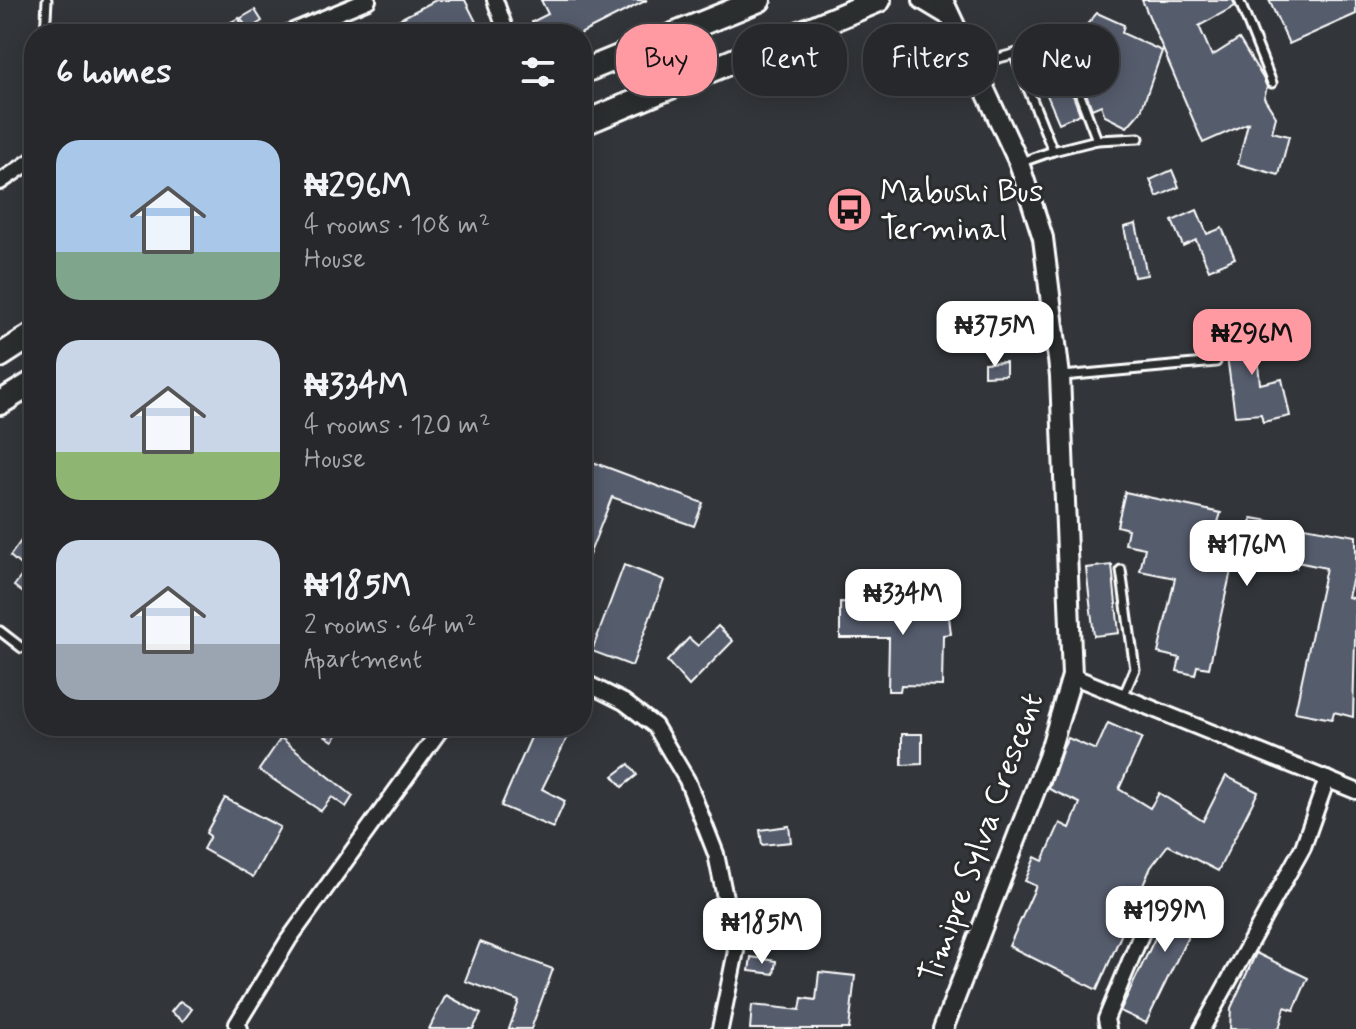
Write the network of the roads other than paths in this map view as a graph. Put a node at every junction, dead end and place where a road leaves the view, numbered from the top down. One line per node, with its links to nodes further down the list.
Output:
1 (47, 0): 9 (lane)
2 (368, 0): 10 (street)
3 (495, 0): 11 (street)
4 (759, 0): 12 (main road)
5 (879, 0): 17 (main road)
6 (923, 0): 8 (street, Timipre Sylva Crescent)
7 (1239, 0): 13 (lane)
8 (946, 8)
9 (46, 24)
10 (310, 24)
11 (503, 24)
12 (592, 68)
13 (1272, 83)
14 (989, 96): 21 (street, Timipre Sylva Crescent)
15 (1031, 96): 20 (lane)
16 (1080, 96): 19 (lane)
17 (592, 120)
18 (1139, 138): 19 (lane)
19 (1097, 140): 20 (lane)
20 (1053, 151): 21 (lane)
21 (1019, 163): 27 (street, Timipre Sylva Crescent)
22 (24, 166): 23 (street)
23 (0, 182)
24 (24, 340): 25 (main road)
25 (0, 356)
26 (1216, 362): 27 (lane)
27 (1060, 376): 33 (street, Timipre Sylva Crescent)
28 (24, 388): 29 (main road)
29 (0, 403)
30 (1121, 570): 35 (lane)
31 (0, 631): 32 (lane)
32 (22, 648)
33 (1072, 676): 35 (street); 42 (street, Timipre Sylva Crescent)
34 (592, 686): 41 (street)
35 (1112, 693): 37 (street)
36 (436, 736): 40 (street)
37 (1327, 779): 38 (street); 44 (street)
38 (1356, 791)
39 (1157, 896): 43 (street)
40 (240, 1029)
41 (720, 1029)
42 (943, 1029)
43 (1108, 1029)
44 (1202, 1029)

